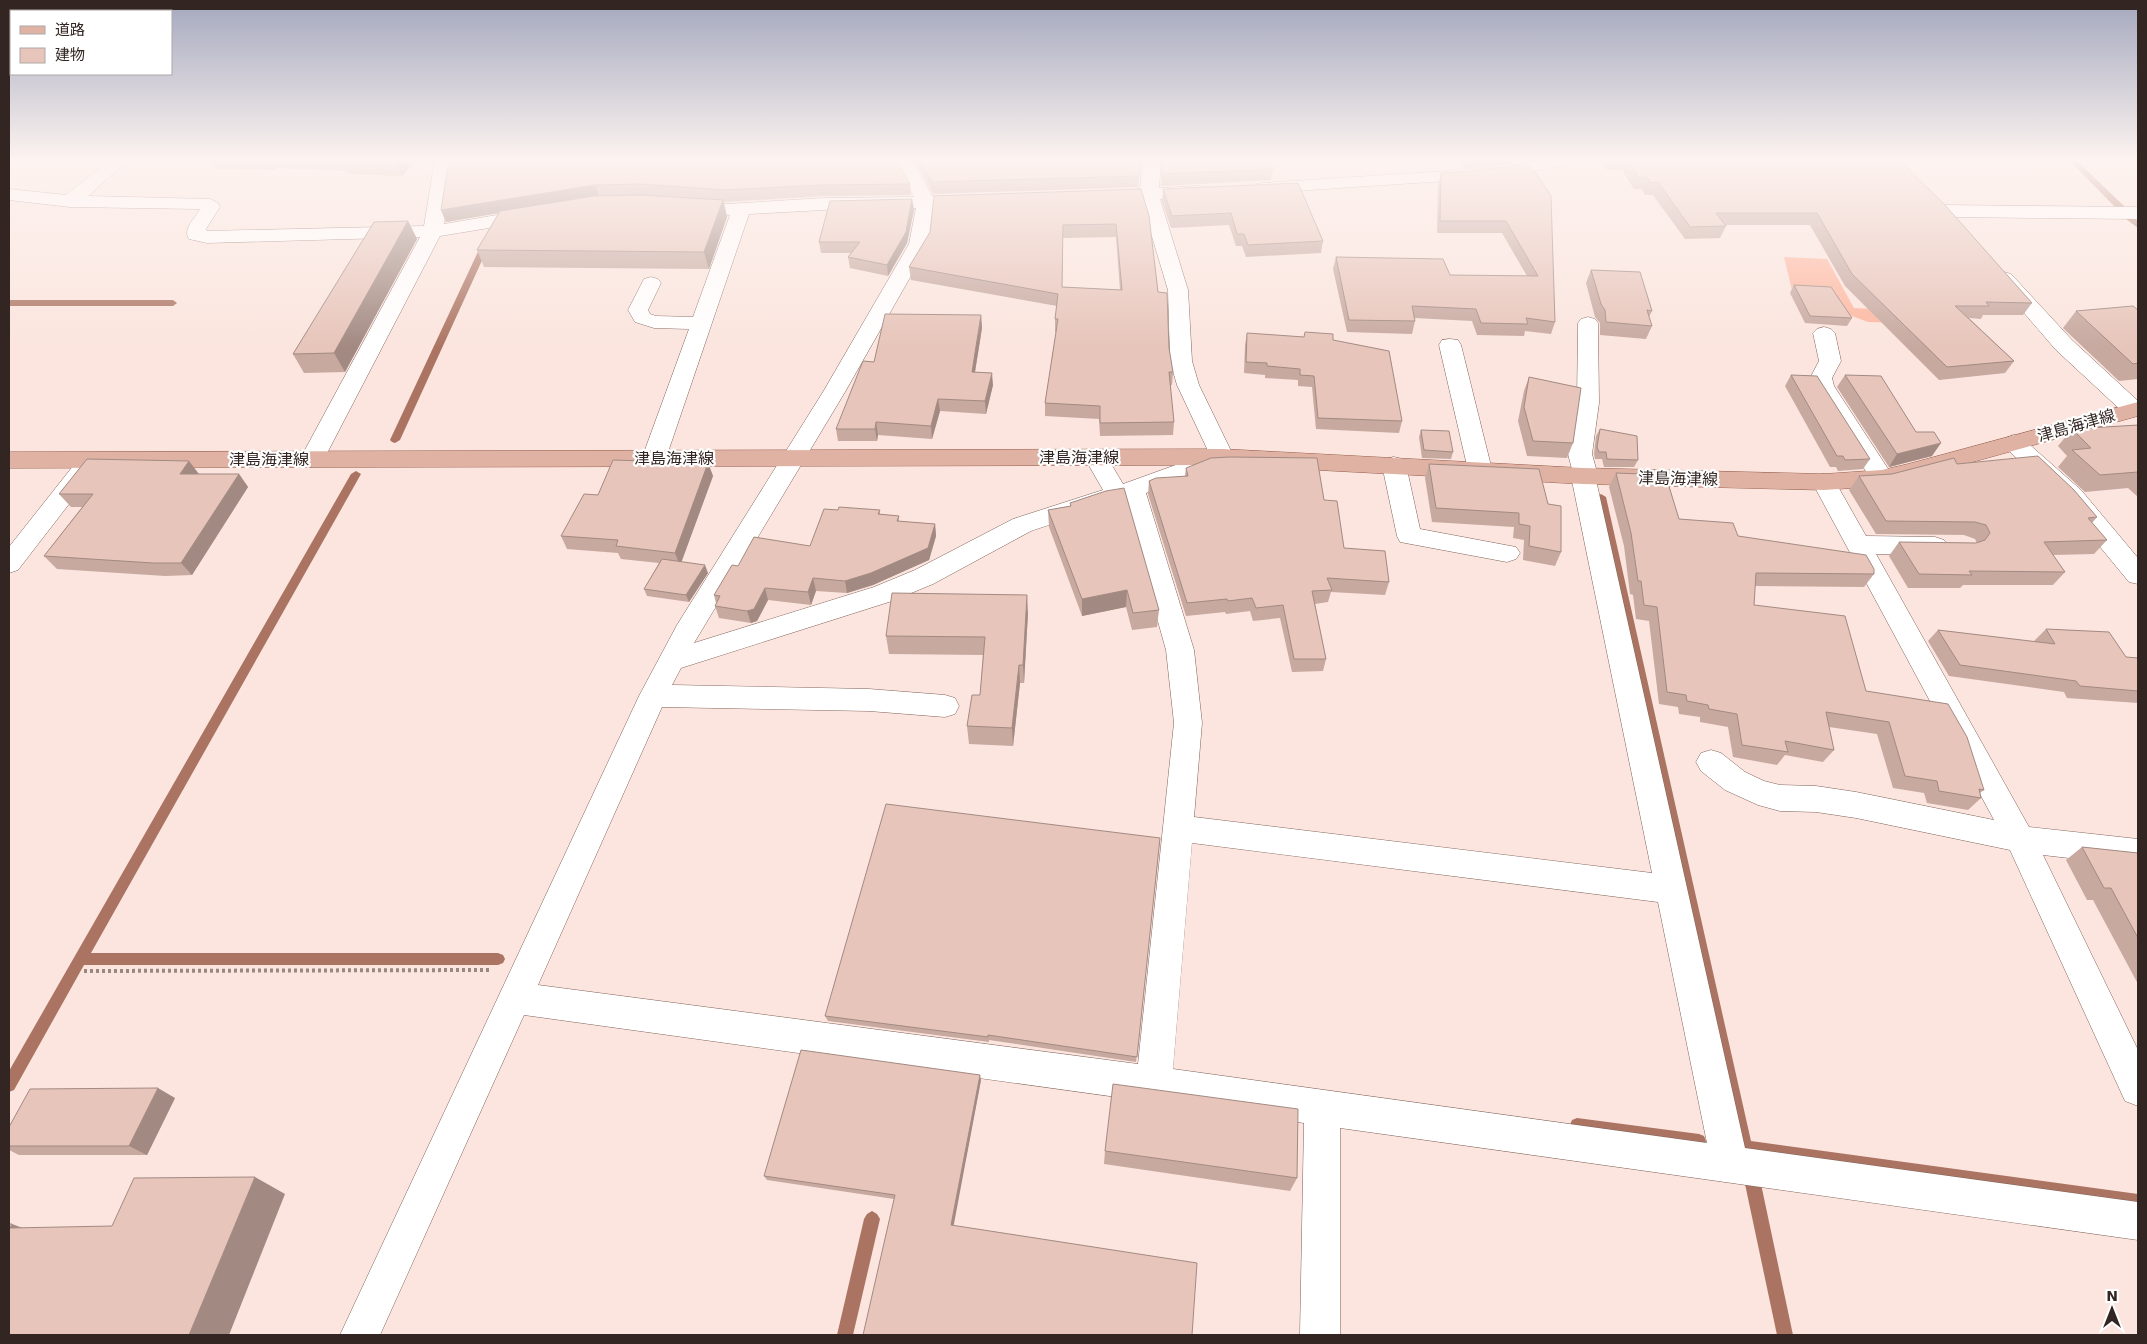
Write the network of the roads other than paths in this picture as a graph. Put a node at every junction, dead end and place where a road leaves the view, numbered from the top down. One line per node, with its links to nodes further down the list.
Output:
1 (201, 222): 8 (street)
2 (434, 222): 8 (street)
3 (490, 222): 8 (street)
4 (738, 222): 12 (street)
5 (922, 222): 21 (street)
6 (1157, 222): 19 (street)
7 (1954, 222): 9 (street)
8 (432, 231): 22 (street)
9 (1964, 232)
10 (1990, 262): 16 (street)
11 (651, 284): 12 (street)
12 (701, 323): 20 (street)
13 (1588, 323): 27 (street)
14 (1824, 334): 28 (street)
15 (1450, 345): 26 (street)
16 (2135, 409): 17 (main road, 津島海津線)
17 (2014, 443): 28 (main road, 津島海津線); 35 (street)
18 (1096, 457): 19 (main road, 津島海津線); 21 (main road, 津島海津線); 30 (street)
19 (1222, 457): 25 (main road, 津島海津線); 30 (street)
20 (654, 458): 21 (main road, 津島海津線); 22 (main road, 津島海津線)
21 (795, 458): 36 (street)
22 (312, 459): 24 (main road, 津島海津線)
23 (9, 460): 24 (main road, 津島海津線)
24 (91, 460): 34 (street)
25 (1394, 465): 26 (main road, 津島海津線); 33 (street)
26 (1480, 470): 27 (main road, 津島海津線)
27 (1585, 476): 29 (main road, 津島海津線); 43 (street)
28 (1882, 478): 29 (main road, 津島海津線)
29 (1824, 482): 31 (street)
30 (1125, 492): 36 (street); 40 (street)
31 (1859, 545): 32 (street); 41 (street)
32 (1954, 546)
33 (1507, 553)
34 (9, 564)
35 (2138, 575)
36 (671, 661): 37 (street)
37 (653, 696): 38 (street); 44 (street)
38 (945, 706)
39 (1711, 762): 41 (street)
40 (1178, 828): 43 (street); 45 (street)
41 (2020, 839): 42 (street); 46 (street)
42 (2138, 852)
43 (1672, 890): 48 (street)
44 (523, 984): 45 (street); 50 (street)
45 (1154, 1084): 47 (street)
46 (2138, 1088)
47 (1322, 1107): 48 (street); 51 (street)
48 (1730, 1164): 49 (street)
49 (2138, 1221)
50 (360, 1335)
51 (1320, 1335)

